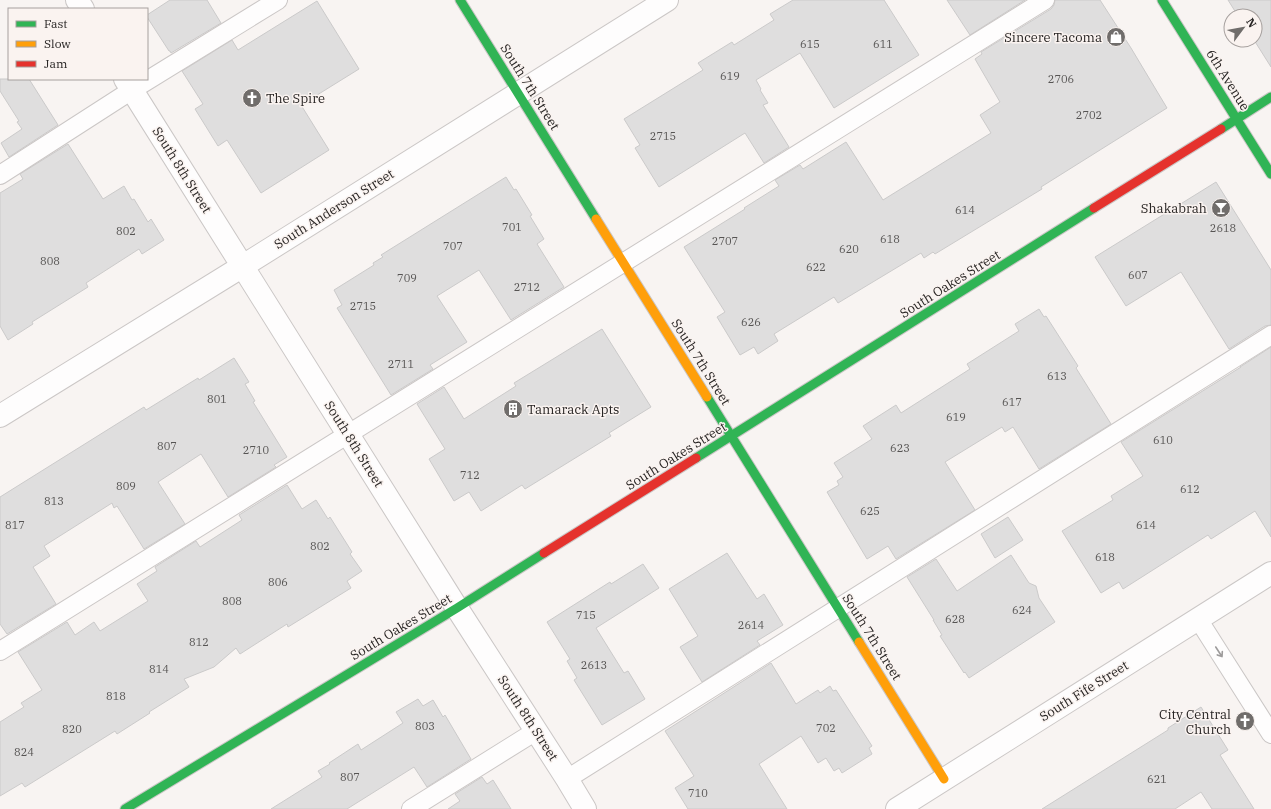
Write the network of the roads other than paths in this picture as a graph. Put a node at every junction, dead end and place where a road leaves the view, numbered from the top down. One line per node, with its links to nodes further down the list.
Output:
1 (278, 0): 6 (lane)
2 (460, 0): 9 (street, South 7th Street)
3 (666, 0): 9 (street, South Anderson Street)
4 (1045, 0): 14 (lane)
5 (1162, 0): 11 (street, 6th Avenue)
6 (148, 74)
7 (137, 80): 8 (lane)
8 (128, 85): 13 (lane); 15 (street, South 8th Street)
9 (518, 93): 14 (street, South 7th Street); 15 (street, South Anderson Street)
10 (1271, 97): 11 (street, South Oakes Street)
11 (1236, 119): 12 (street, 6th Avenue); 19 (street, South Oakes Street)
12 (1271, 174)
13 (0, 175)
14 (623, 262): 18 (lane); 19 (street, South 7th Street)
15 (243, 266): 17 (street, South Anderson Street); 18 (street, South 8th Street)
16 (1271, 335): 22 (lane)
17 (0, 416)
18 (348, 434): 21 (street, South 8th Street); 24 (lane)
19 (732, 436): 21 (street, South Oakes Street); 22 (street, South 7th Street)
20 (1271, 573): 23 (street, South Fife Street)
21 (457, 608): 25 (street, South 8th Street); 29 (street, South Oakes Street)
22 (838, 608): 27 (lane); 28 (street, South 7th Street)
23 (1198, 619): 26 (lane, one-way to 26); 28 (street, South Fife Street)
24 (0, 651)
25 (536, 731): 27 (street, South 8th Street); 30 (lane)
26 (1271, 734)
27 (567, 779): 31 (street, South 8th Street)
28 (944, 779): 32 (street, South Fife Street)
29 (125, 809)
30 (411, 809)
31 (585, 809)
32 (897, 809)

